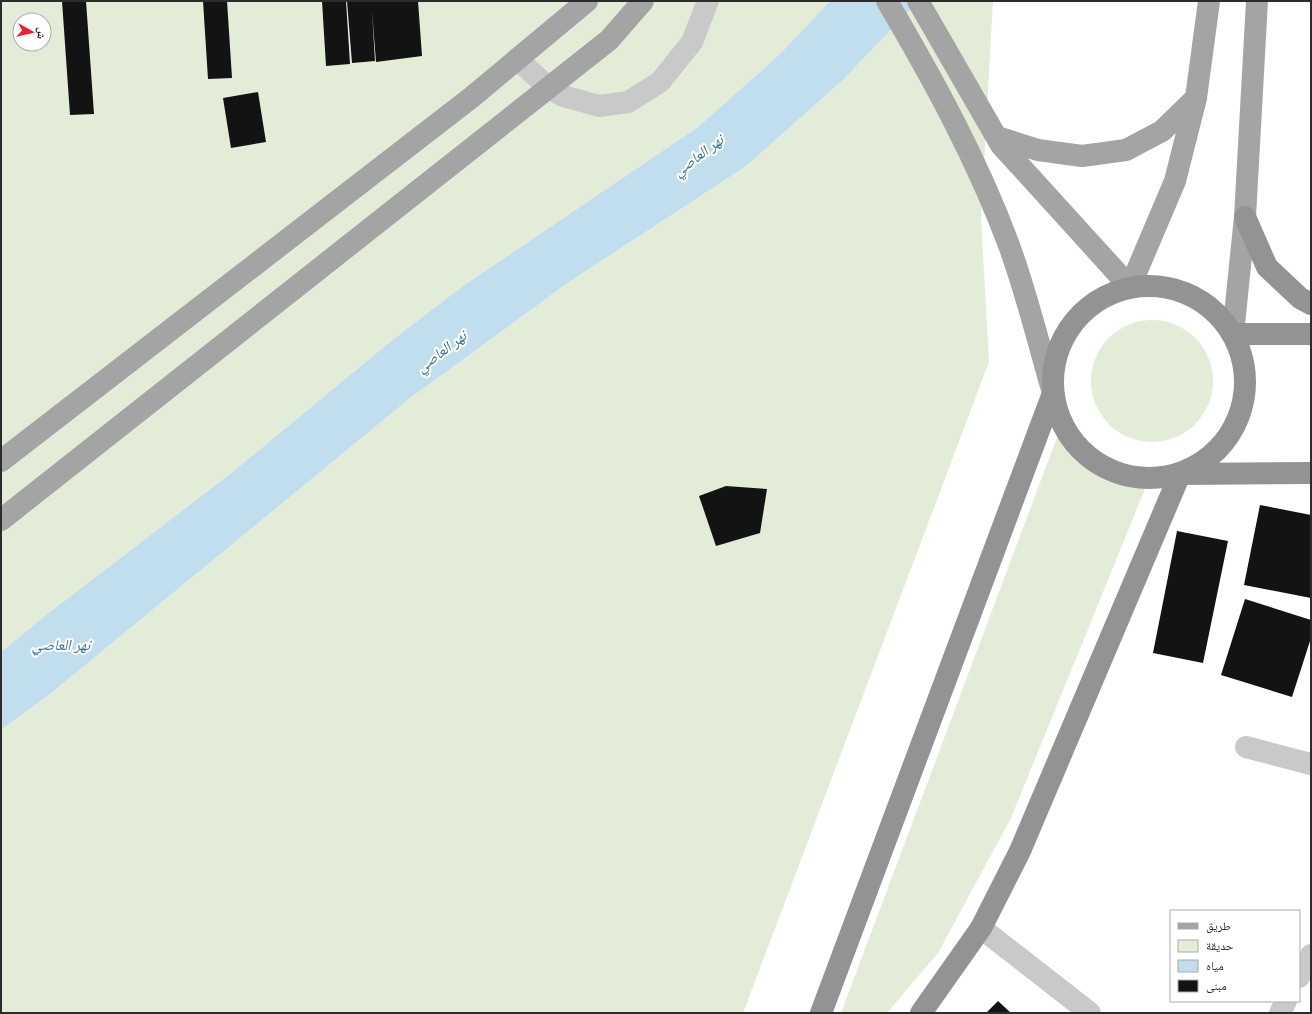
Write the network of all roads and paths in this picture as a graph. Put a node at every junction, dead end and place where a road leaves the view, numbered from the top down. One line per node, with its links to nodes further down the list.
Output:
1 (587, 1): 8 (main road)
2 (643, 1): 9 (main road)
3 (708, 1): 9 (street)
4 (887, 1): 17 (main road)
5 (918, 1): 11 (main road)
6 (1209, 1): 10 (main road)
7 (1257, 1): 12 (main road)
8 (517, 58): 9 (street); 18 (main road)
9 (549, 88): 21 (main road)
10 (1196, 98): 11 (main road); 13 (main road)
11 (997, 137): 13 (main road)
12 (1245, 217): 14 (highway); 15 (main road)
13 (1130, 287): 15 (highway); 17 (highway)
14 (1311, 304)
15 (1233, 334): 16 (highway); 20 (highway)
16 (1311, 334)
17 (1053, 393): 20 (highway); 28 (highway)
18 (1, 461)
19 (1311, 472): 20 (highway)
20 (1180, 474): 24 (highway)
21 (1, 520)
22 (1246, 747): 23 (street)
23 (1311, 764)
24 (981, 928): 29 (highway); 30 (street)
25 (1311, 955): 26 (street)
26 (1300, 975)
27 (1286, 1002): 31 (street)
28 (821, 1013)
29 (921, 1013)
30 (1090, 1013)
31 (1280, 1013)

